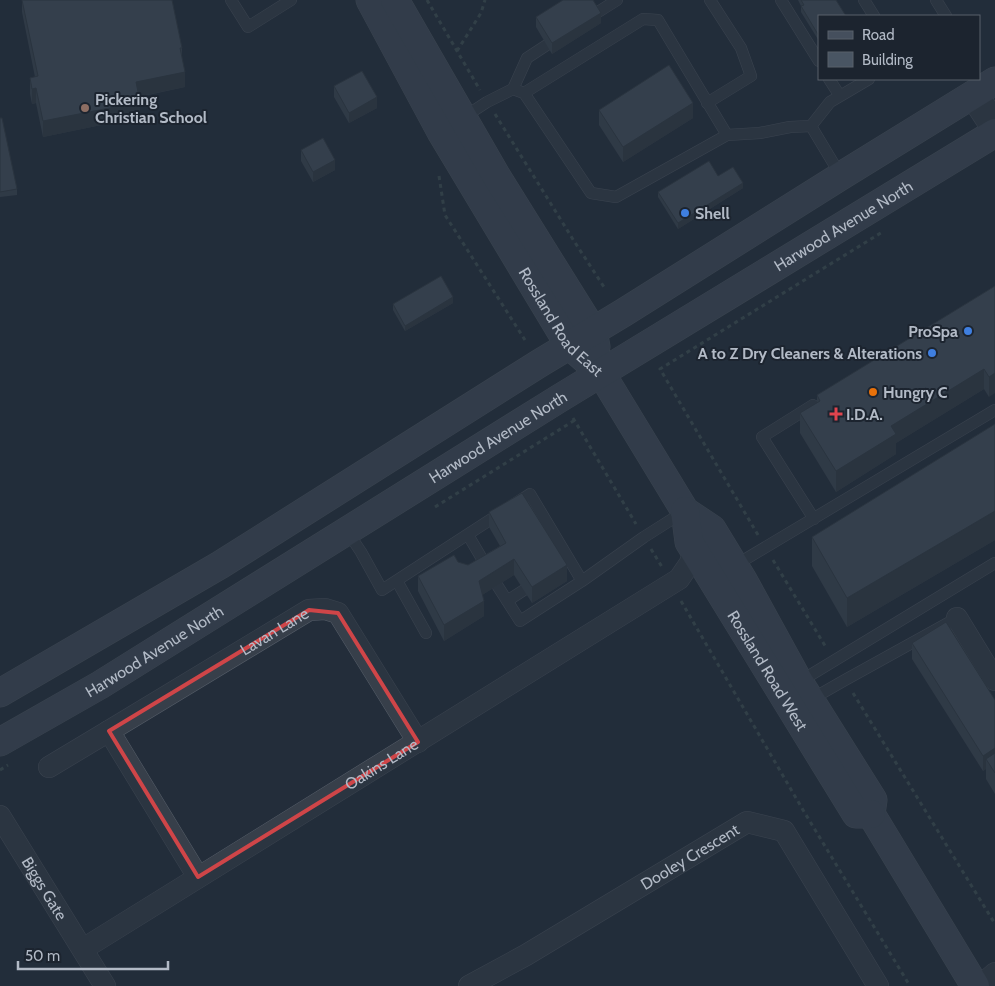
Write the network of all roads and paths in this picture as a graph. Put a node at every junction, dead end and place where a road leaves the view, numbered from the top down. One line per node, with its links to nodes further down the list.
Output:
1 (231, 0): 2 (lane)
2 (291, 0)
3 (370, 0): 33 (main road, Rossland Road East)
4 (395, 0): 24 (main road, Rossland Road East)
5 (427, 0): 14 (path)
6 (485, 0): 14 (path)
7 (617, 0): 19 (lane)
8 (710, 0): 23 (lane)
9 (781, 0): 15 (lane)
10 (864, 0): 12 (lane)
11 (936, 0): 13 (lane)
12 (873, 15)
13 (945, 15)
14 (457, 50): 22 (path)
15 (818, 59)
16 (830, 80): 21 (lane)
17 (867, 80): 21 (lane)
18 (985, 85): 26 (street); 29 (main road)
19 (512, 89): 20 (lane); 22 (lane)
20 (524, 93): 23 (lane); 28 (lane)
21 (840, 96): 25 (lane)
22 (487, 102): 24 (lane); 31 (path)
23 (707, 102): 28 (lane)
24 (464, 117): 32 (main road, Rossland Road East)
25 (811, 126): 28 (lane); 29 (lane)
26 (995, 127)
27 (995, 133): 35 (main road, Harwood Avenue North)
28 (727, 135)
29 (841, 176): 32 (main road)
30 (886, 229): 34 (path)
31 (604, 287)
32 (593, 331): 33 (main road); 35 (main road, Rossland Road East)
33 (569, 345): 35 (main road, Rossland Road East); 63 (main road)
34 (660, 369)
35 (601, 373): 36 (main road, Harwood Avenue North); 39 (main road, Rossland Road West)
36 (560, 398): 43 (main road, Harwood Avenue North); 45 (path)
37 (820, 401): 40 (lane)
38 (995, 410): 40 (lane)
39 (685, 512): 45 (lane); 46 (main road, Rossland Road West); 50 (main road, Rossland Road West)
40 (814, 519): 50 (lane)
41 (546, 522): 42 (lane); 44 (lane); 48 (lane)
42 (535, 528)
43 (347, 531): 52 (lane); 65 (main road, Harwood Avenue North)
44 (468, 535): 47 (lane); 52 (lane)
45 (644, 537): 53 (lane); 54 (path)
46 (694, 550): 54 (street, Oakins Lane); 55 (main road, Rossland Road West)
47 (495, 552)
48 (571, 562): 51 (lane); 53 (lane)
49 (995, 563): 62 (lane)
50 (734, 566): 62 (main road, Rossland Road West)
51 (560, 569)
52 (397, 581): 60 (lane)
53 (582, 581): 58 (lane)
54 (675, 582): 55 (street); 66 (street, Oakins Lane); 76 (path)
55 (714, 583): 68 (main road, Rossland Road West)
56 (497, 585): 58 (lane)
57 (524, 590): 58 (lane)
58 (507, 601)
59 (957, 618): 61 (street); 62 (lane)
60 (426, 633)
61 (995, 680)
62 (805, 691): 68 (main road, Rossland Road West)
63 (0, 692)
64 (109, 731): 66 (street, Lavan Lane); 67 (street, Lavan Lane); 70 (street)
65 (0, 742)
66 (418, 742): 70 (street, Oakins Lane)
67 (49, 767)
68 (871, 814): 77 (main road, Rossland Road West)
69 (0, 816): 71 (street, Biggs Gate)
70 (198, 877): 71 (street, Oakins Lane)
71 (83, 949): 73 (street, Biggs Gate)
72 (995, 973): 78 (street)
73 (105, 986)
74 (469, 986): 75 (street, Dooley Crescent)
75 (878, 986)
76 (910, 986)
77 (976, 986)
78 (980, 986)

